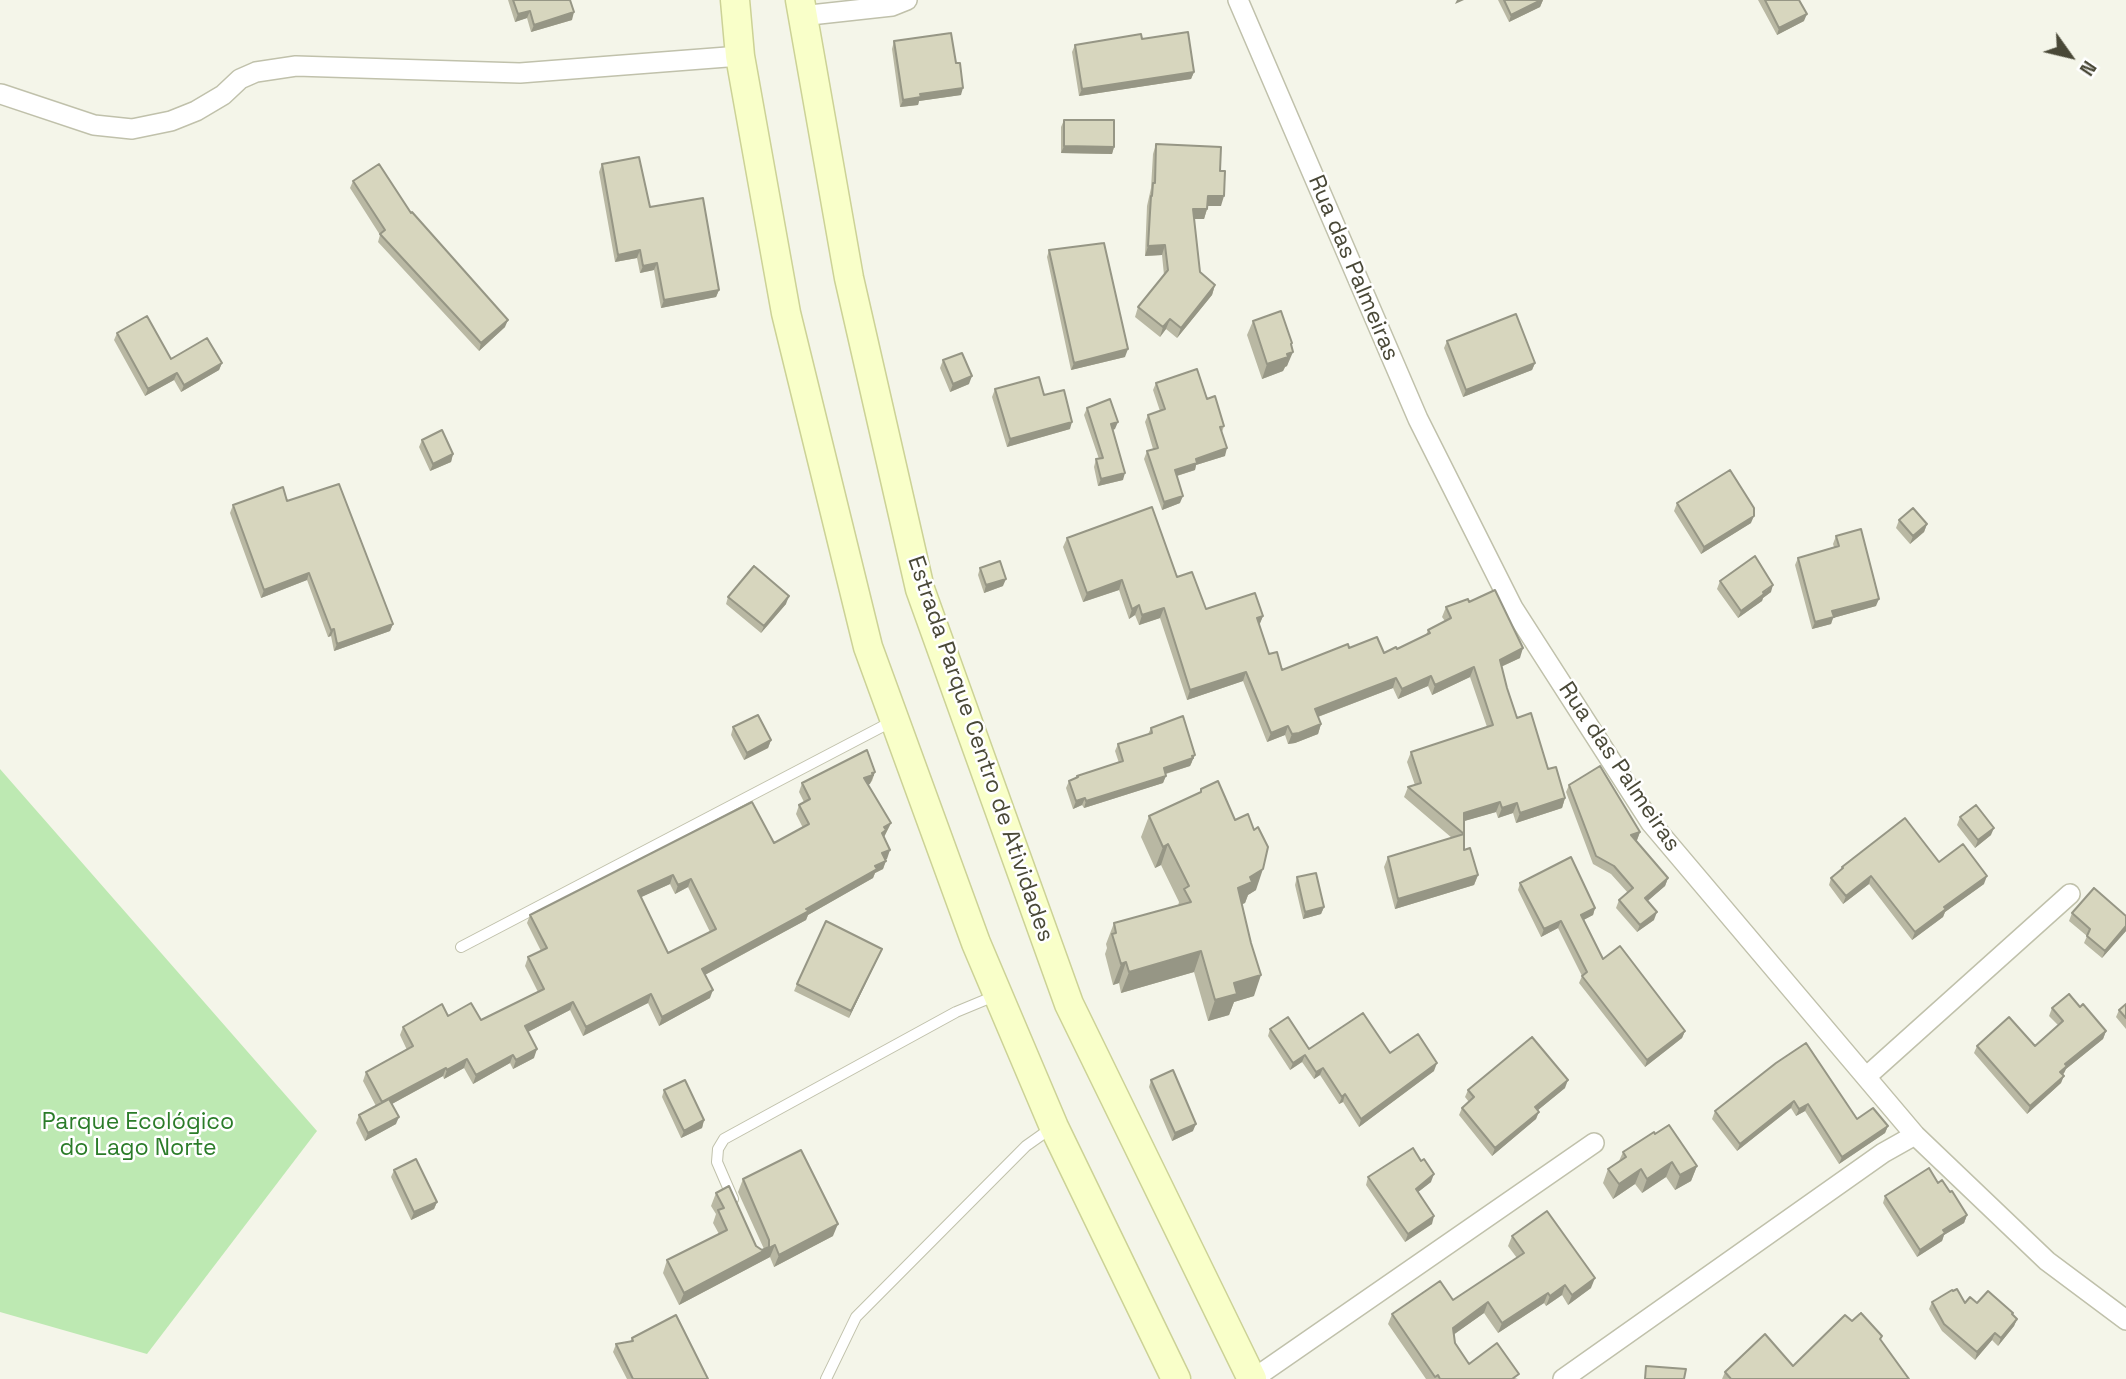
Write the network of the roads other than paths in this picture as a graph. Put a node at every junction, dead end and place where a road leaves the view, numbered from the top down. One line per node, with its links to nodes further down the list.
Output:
1 (735, 0): 5 (main road)
2 (907, 0): 4 (street)
3 (1238, 0): 11 (street, Rua das Palmeiras)
4 (801, 8): 19 (main road, Estrada Parque Centro de Atividades)
5 (740, 56): 6 (street); 7 (main road)
6 (1, 94)
7 (895, 720): 9 (lane); 10 (main road)
8 (2070, 894): 11 (street)
9 (461, 947)
10 (998, 995): 12 (main road); 15 (lane)
11 (1866, 1077): 13 (street, Rua das Palmeiras)
12 (1054, 1127): 17 (lane); 18 (main road)
13 (1915, 1135): 16 (street, Rua das Palmeiras); 20 (street)
14 (1594, 1143): 19 (street)
15 (738, 1209)
16 (2126, 1320)
17 (826, 1379)
18 (1175, 1379)
19 (1252, 1379)
20 (1563, 1379)

